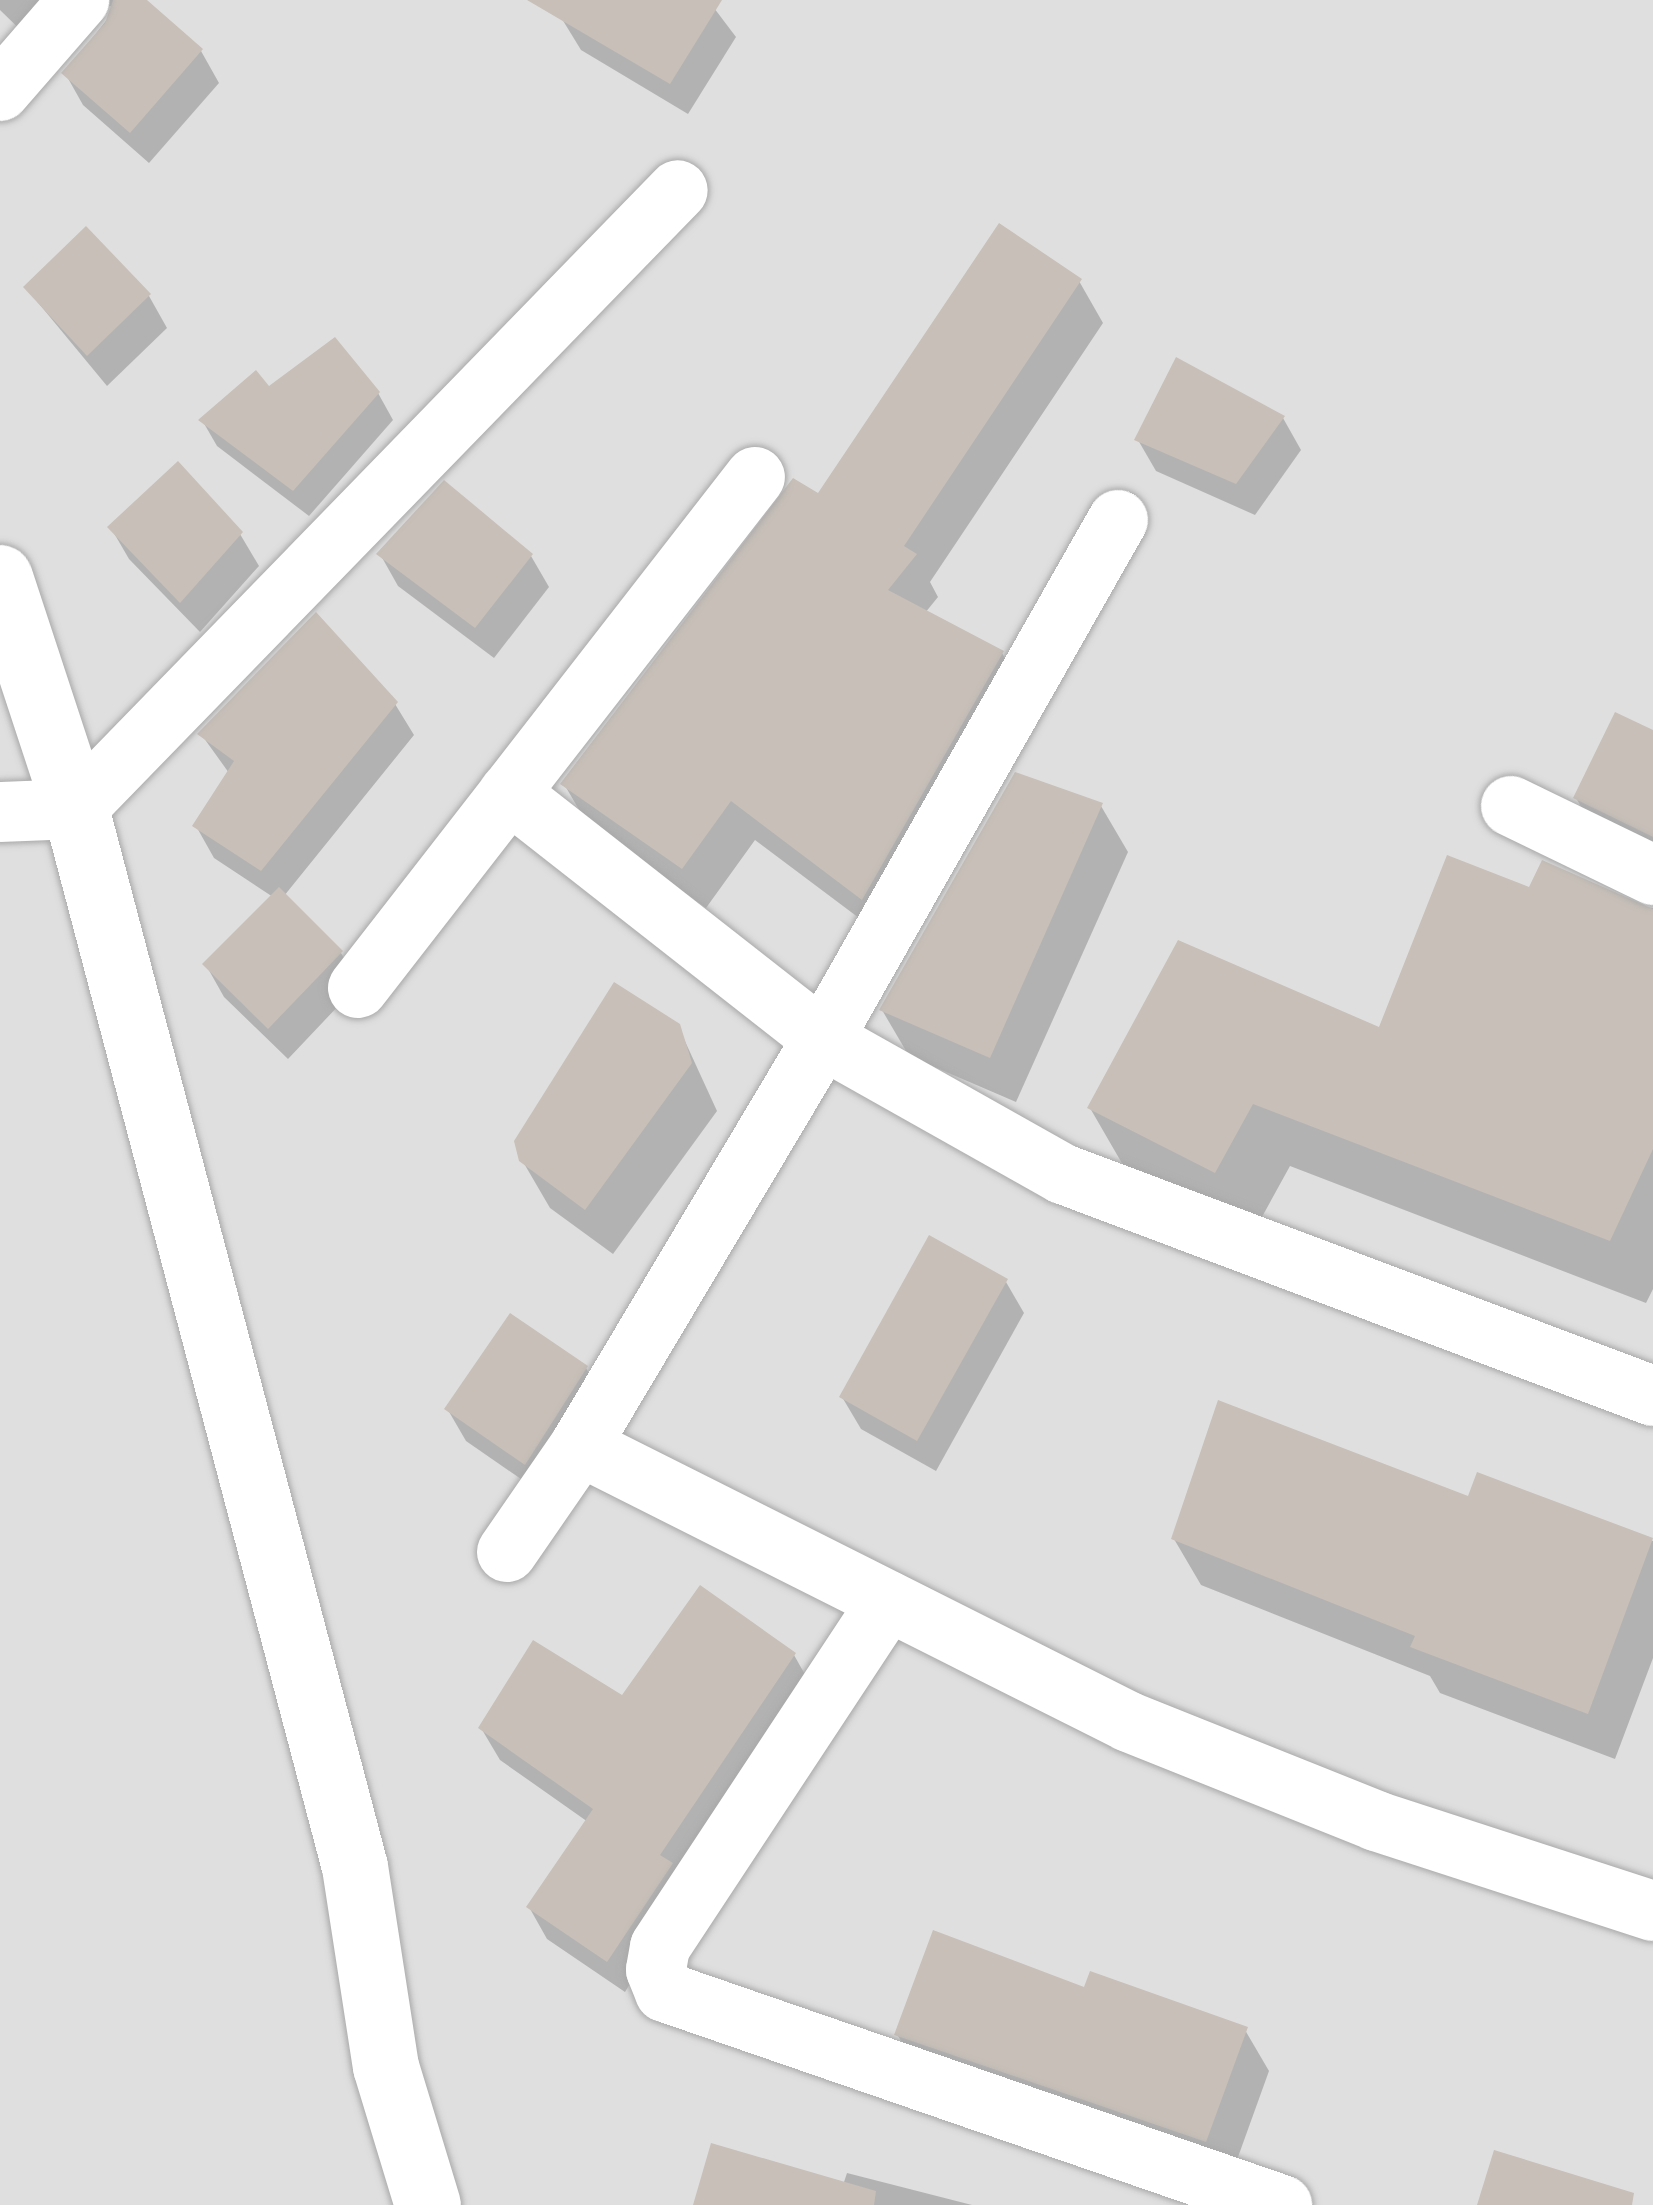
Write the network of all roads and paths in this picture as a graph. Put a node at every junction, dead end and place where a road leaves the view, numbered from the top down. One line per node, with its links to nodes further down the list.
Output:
1 (79, 0): 2 (street)
2 (0, 91)
3 (678, 190): 9 (street)
4 (755, 477): 7 (street)
5 (1118, 520): 13 (street)
6 (0, 578): 9 (street)
7 (509, 793): 12 (street); 13 (street)
8 (1511, 806): 11 (street)
9 (76, 809): 10 (street); 19 (street)
10 (0, 812)
11 (1653, 875)
12 (358, 988)
13 (824, 1039): 14 (street); 15 (street)
14 (1653, 1396)
15 (580, 1446): 16 (street); 17 (street)
16 (507, 1552)
17 (887, 1601): 18 (street); 20 (street)
18 (1653, 1911)
19 (428, 2205)
20 (1282, 2205)

